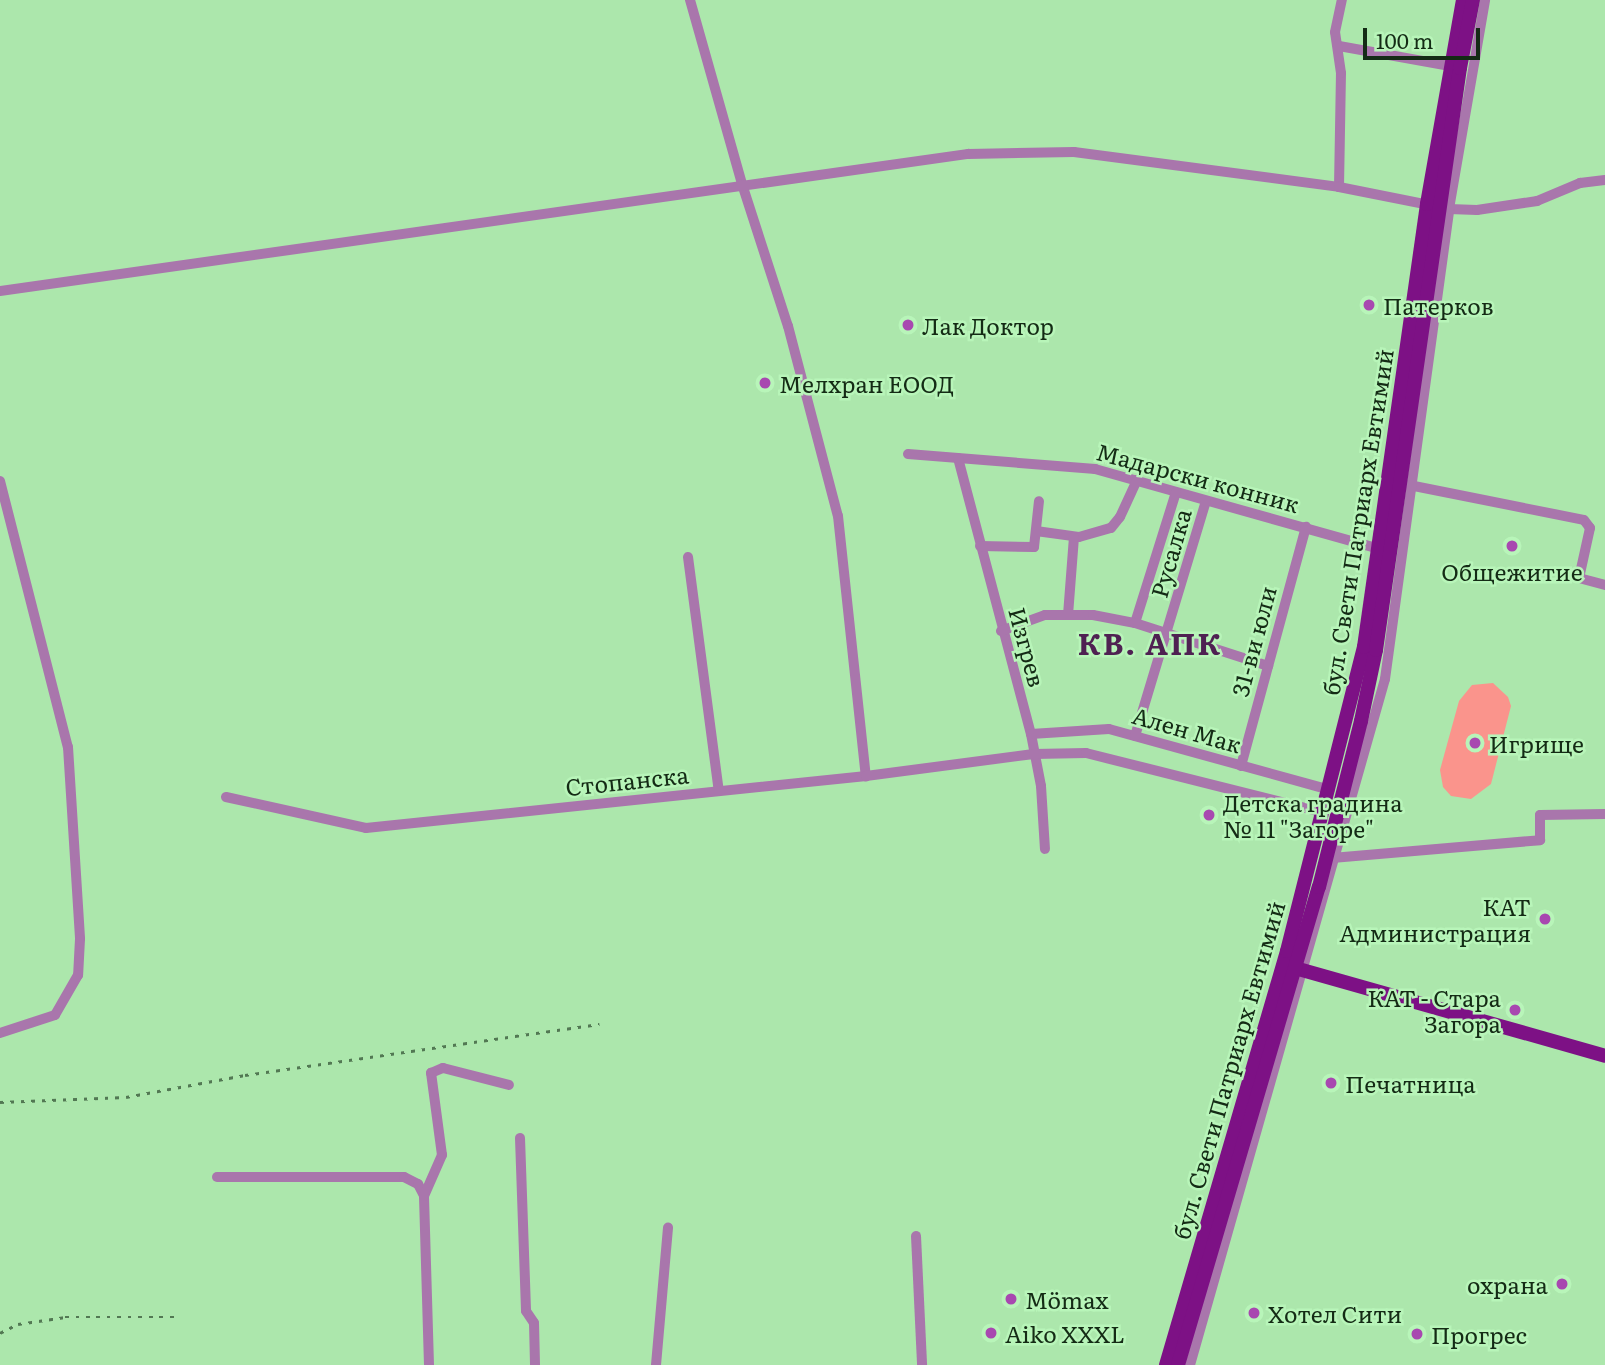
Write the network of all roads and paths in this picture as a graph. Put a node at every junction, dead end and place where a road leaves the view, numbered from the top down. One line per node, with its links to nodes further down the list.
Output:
1 (690, 0): 9 (street)
2 (1342, 0): 6 (street)
3 (1463, 0): 7 (main road, бул. Свети Патриарх Евтимий)
4 (1474, 0): 11 (main road, бул. Свети Патриарх Евтимий)
5 (1485, 0): 11 (street)
6 (1339, 46): 7 (street); 10 (street)
7 (1450, 66): 11 (main road, бул. Свети Патриарх Евтимий)
8 (1605, 180): 11 (street)
9 (741, 184): 10 (street); 12 (street); 37 (street)
10 (1339, 187): 11 (street)
11 (1439, 206): 17 (main road, бул. Свети Патриарх Евтимий); 25 (main road, бул. Свети Патриарх Евтимий)
12 (0, 291)
13 (908, 454): 14 (street, Мадарски конник)
14 (958, 458): 15 (street, Мадарски конник); 24 (street, Изгрев)
15 (1136, 480): 18 (street, Мадарски конник); 23 (street)
16 (0, 481): 48 (street)
17 (1407, 485): 25 (main road, бул. Свети Патриарх Евтимий); 27 (street); 44 (street)
18 (1176, 492): 20 (street, Мадарски конник); 29 (street)
19 (1039, 501): 22 (street)
20 (1206, 501): 21 (street, Мадарски конник); 31 (street, Русалка)
21 (1306, 527): 25 (street, Мадарски конник); 32 (street, 31-ви юли)
22 (1036, 531): 23 (street); 24 (street)
23 (1074, 537): 28 (street)
24 (981, 546): 30 (street, Изгрев)
25 (1383, 550): 38 (main road, бул. Свети Патриарх Евтимий); 44 (main road, бул. Свети Патриарх Евтимий)
26 (688, 557): 39 (street)
27 (1605, 585)
28 (1068, 615): 29 (street); 30 (street)
29 (1135, 623): 31 (street)
30 (1001, 631): 33 (street, Изгрев)
31 (1169, 635): 32 (street); 34 (street, Русалка)
32 (1268, 666): 36 (street, 31-ви юли)
33 (1031, 734): 34 (street, Ален Мак); 35 (street, Изгрев)
34 (1135, 736): 36 (street, Ален Мак)
35 (1034, 754): 37 (street, Стопанска); 41 (street, Стопанска); 43 (street, Изгрев)
36 (1241, 766): 38 (street, Ален Мак)
37 (866, 776): 39 (street, Стопанска)
38 (1330, 790): 41 (main road, бул. Свети Патриарх Евтимий)
39 (719, 791): 40 (street, Стопанска)
40 (226, 797)
41 (1324, 813): 45 (main road, бул. Свети Патриарх Евтимий)
42 (1605, 814): 44 (street)
43 (1045, 849)
44 (1331, 859): 46 (main road, бул. Свети Патриарх Евтимий)
45 (1290, 940): 46 (main road); 47 (main road, бул. Свети Патриарх Евтимий)
46 (1300, 969): 47 (main road); 49 (main road); 61 (main road, бул. Свети Патриарх Евтимий); 62 (street)
47 (1278, 982): 60 (main road, бул. Свети Патриарх Евтимий)
48 (0, 1033)
49 (1605, 1056)
50 (509, 1085): 53 (street)
51 (520, 1138): 57 (street)
52 (217, 1177): 53 (street)
53 (424, 1196): 56 (street)
54 (668, 1228): 58 (street)
55 (916, 1236): 59 (street)
56 (429, 1365)
57 (535, 1365)
58 (656, 1365)
59 (922, 1365)
60 (1166, 1365)
61 (1178, 1365)
62 (1190, 1365)

